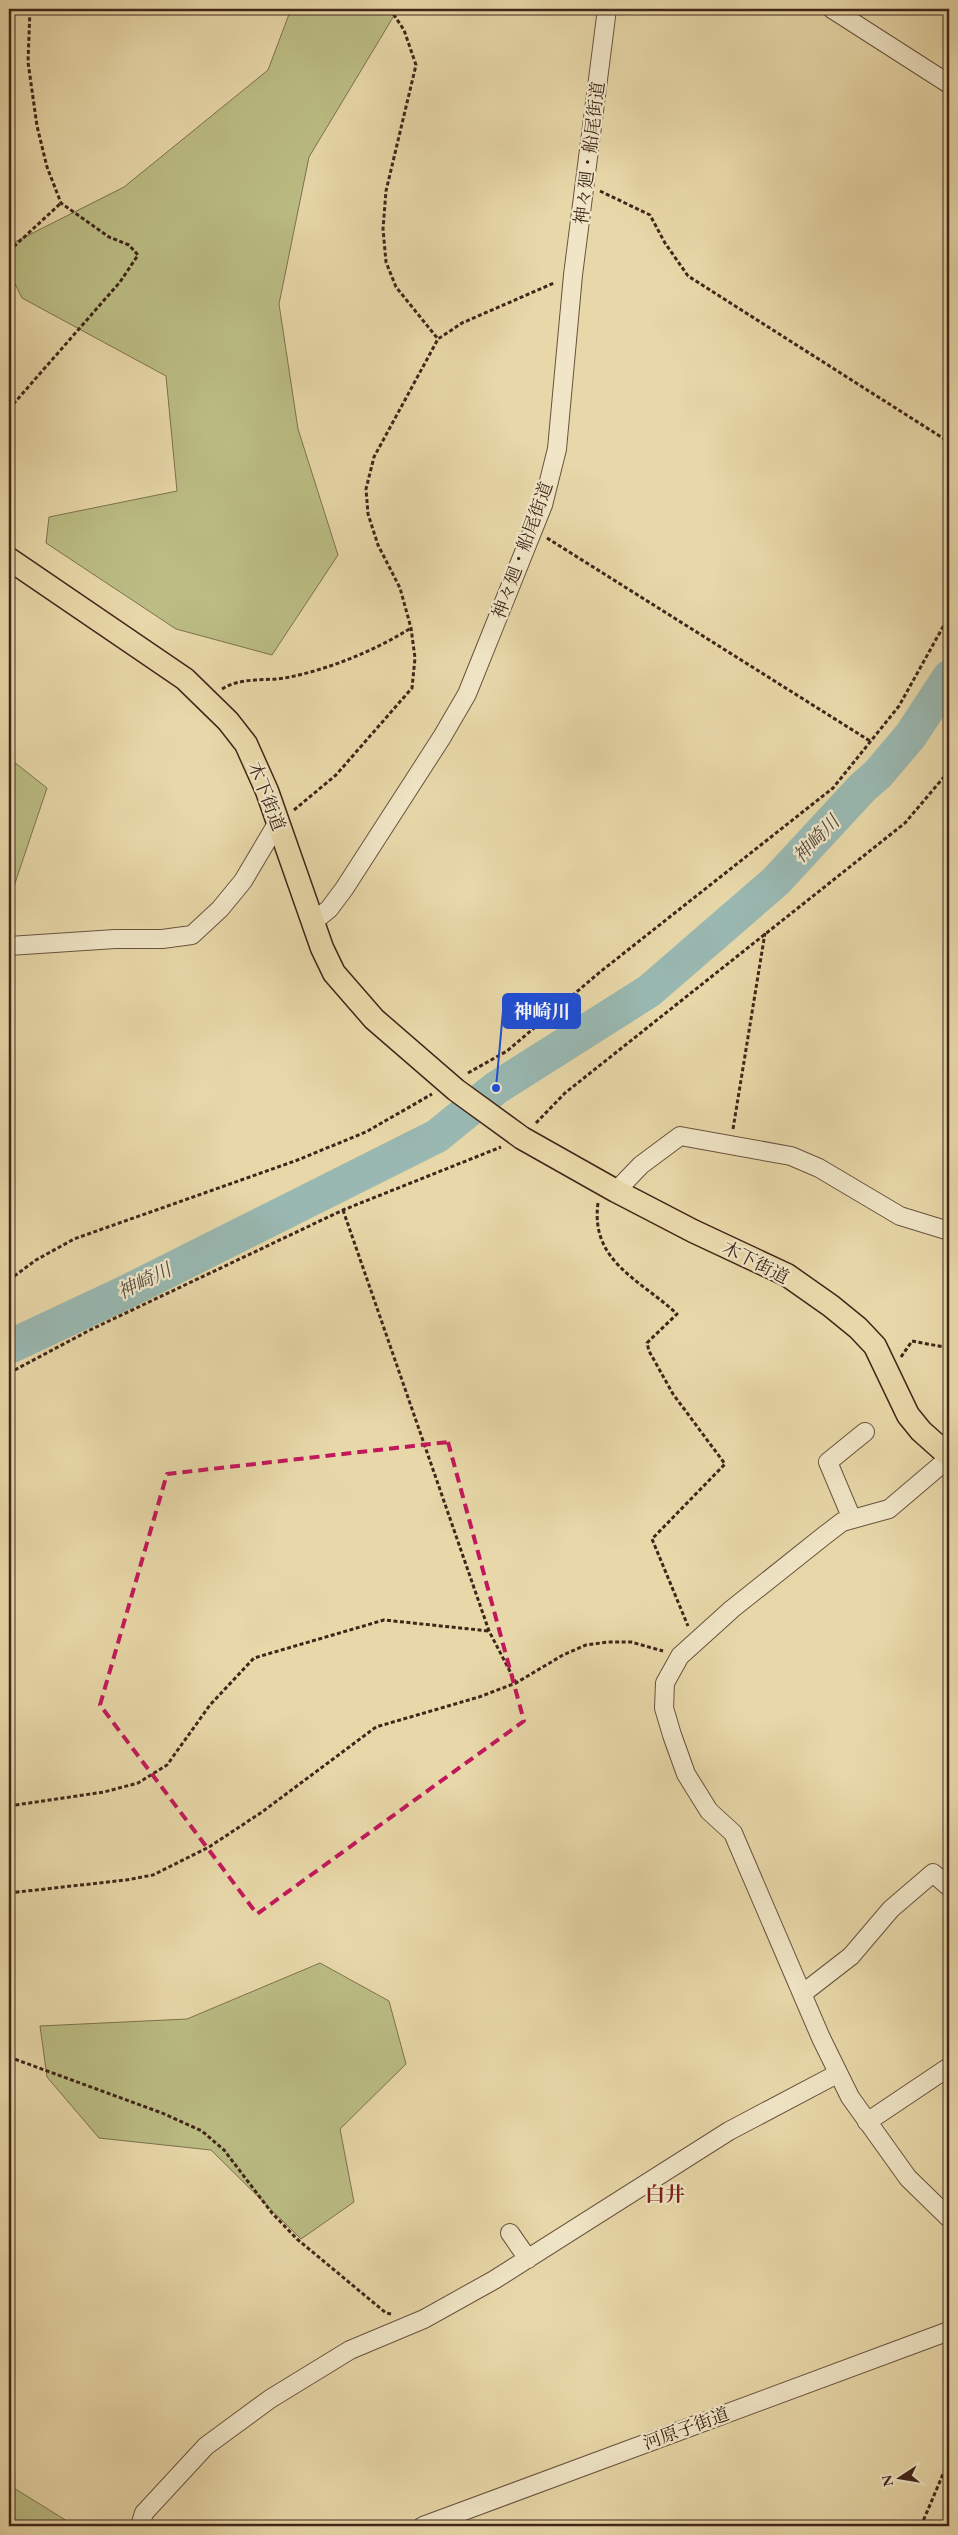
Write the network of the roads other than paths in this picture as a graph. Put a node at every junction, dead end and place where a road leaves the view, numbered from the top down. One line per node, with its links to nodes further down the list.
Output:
1 (607, 9): 6 (street, 神々廻・船尾街道)
2 (832, 9): 3 (street)
3 (949, 84)
4 (9, 560): 5 (main road, 木下街道)
5 (278, 822): 6 (main road, 木下街道); 7 (street)
6 (313, 922): 8 (main road, 木下街道)
7 (9, 946)
8 (609, 1187): 9 (street); 11 (main road, 木下街道)
9 (949, 1231)
10 (865, 1432): 12 (street)
11 (949, 1457): 12 (street)
12 (852, 1519): 14 (street)
13 (949, 1886): 14 (street)
14 (802, 1994): 16 (street)
15 (949, 2067): 17 (street)
16 (837, 2074): 17 (street); 20 (street)
17 (867, 2122): 18 (street)
18 (949, 2218)
19 (516, 2231): 20 (street)
20 (532, 2256): 22 (street)
21 (949, 2331): 23 (street, 河原子街道)
22 (140, 2526)
23 (424, 2526)

